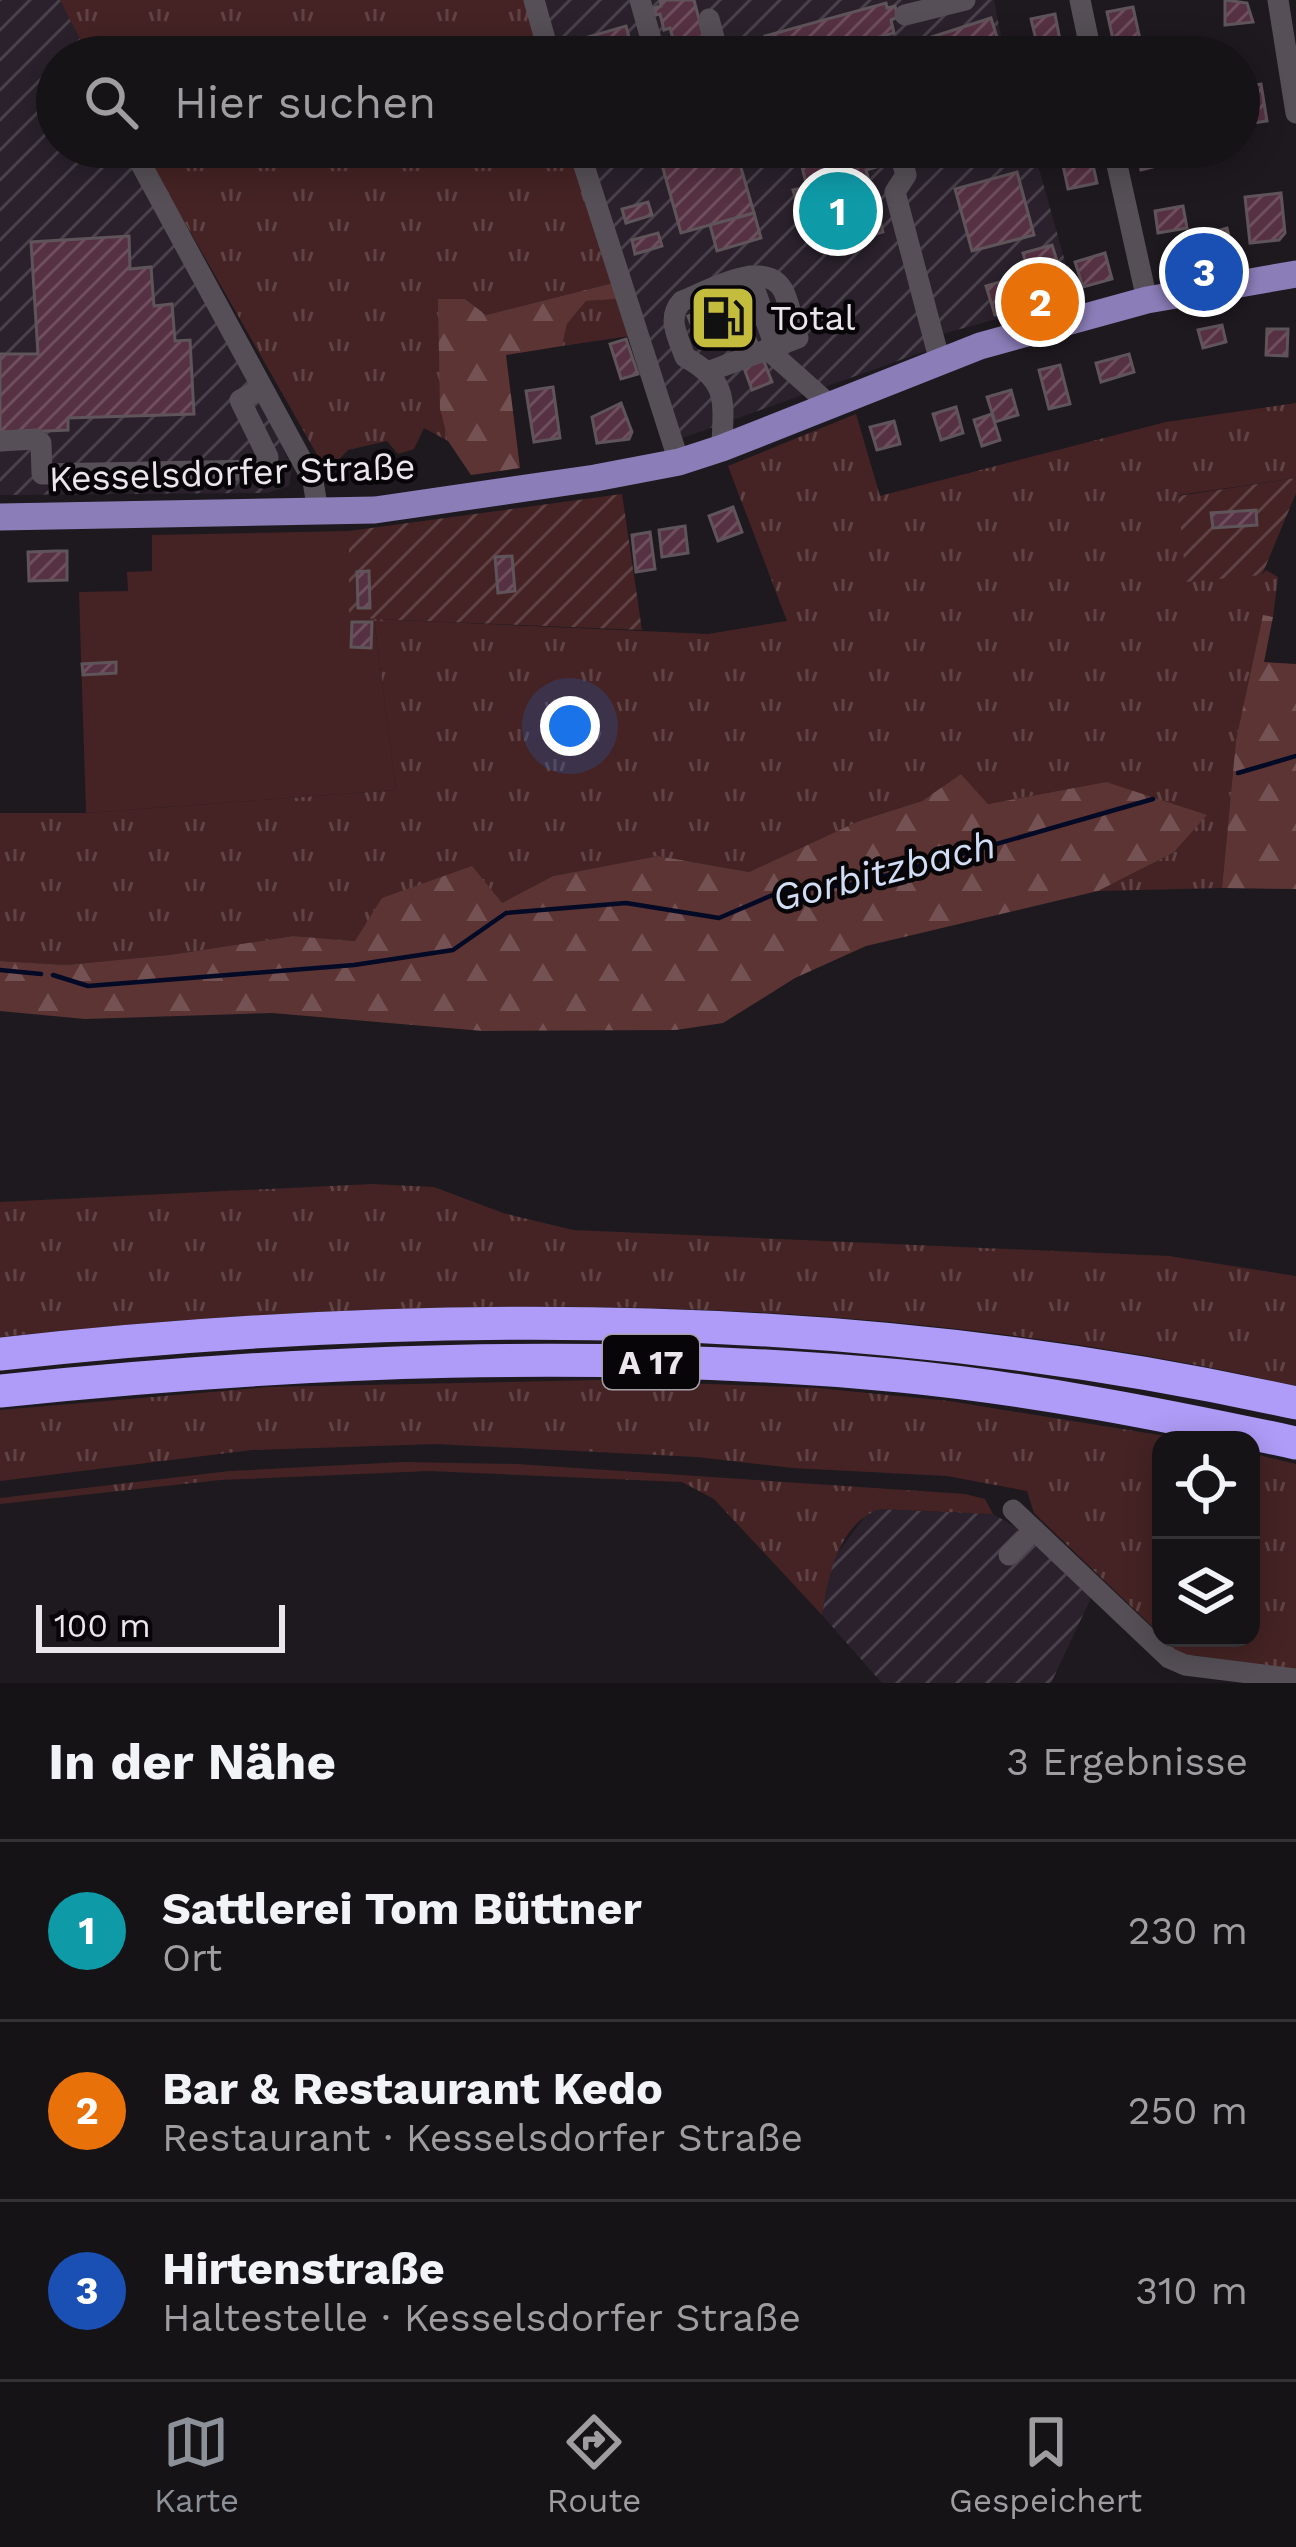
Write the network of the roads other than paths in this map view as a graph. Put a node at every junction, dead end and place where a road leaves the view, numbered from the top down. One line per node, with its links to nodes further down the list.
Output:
1 (534, 0): 8 (street)
2 (640, 0): 9 (street)
3 (964, 0): 6 (street)
4 (1080, 0): 11 (street)
5 (1279, 0): 12 (street)
6 (905, 15)
7 (709, 19): 10 (street)
8 (544, 36)
9 (650, 36)
10 (713, 36)
11 (1088, 36)
12 (1296, 113)
13 (143, 168): 22 (street)
14 (585, 168): 26 (street)
15 (904, 168): 20 (street)
16 (1117, 168): 18 (street)
17 (1296, 274): 18 (main road, Kesselsdorfer Straße)
18 (1147, 300): 20 (main road, Kesselsdorfer Straße)
19 (777, 346): 21 (street); 21 (street); 23 (street)
20 (940, 362): 23 (main road, Kesselsdorfer Straße)
21 (710, 371): 25 (street)
22 (261, 388): 24 (street); 27 (street)
23 (830, 405): 25 (main road, Kesselsdorfer Straße)
24 (0, 441)
25 (722, 448): 26 (main road, Kesselsdorfer Straße)
26 (679, 462): 27 (main road, Kesselsdorfer Straße)
27 (318, 512): 28 (main road, Kesselsdorfer Straße)
28 (0, 517)
29 (0, 1354): 31 (highway, A 17)
30 (0, 1391): 32 (highway, A 17)
31 (1296, 1403)
32 (1296, 1443)
33 (1013, 1510): 34 (street)
34 (1034, 1530): 35 (street); 36 (street)
35 (1009, 1555)
36 (1296, 1679)

